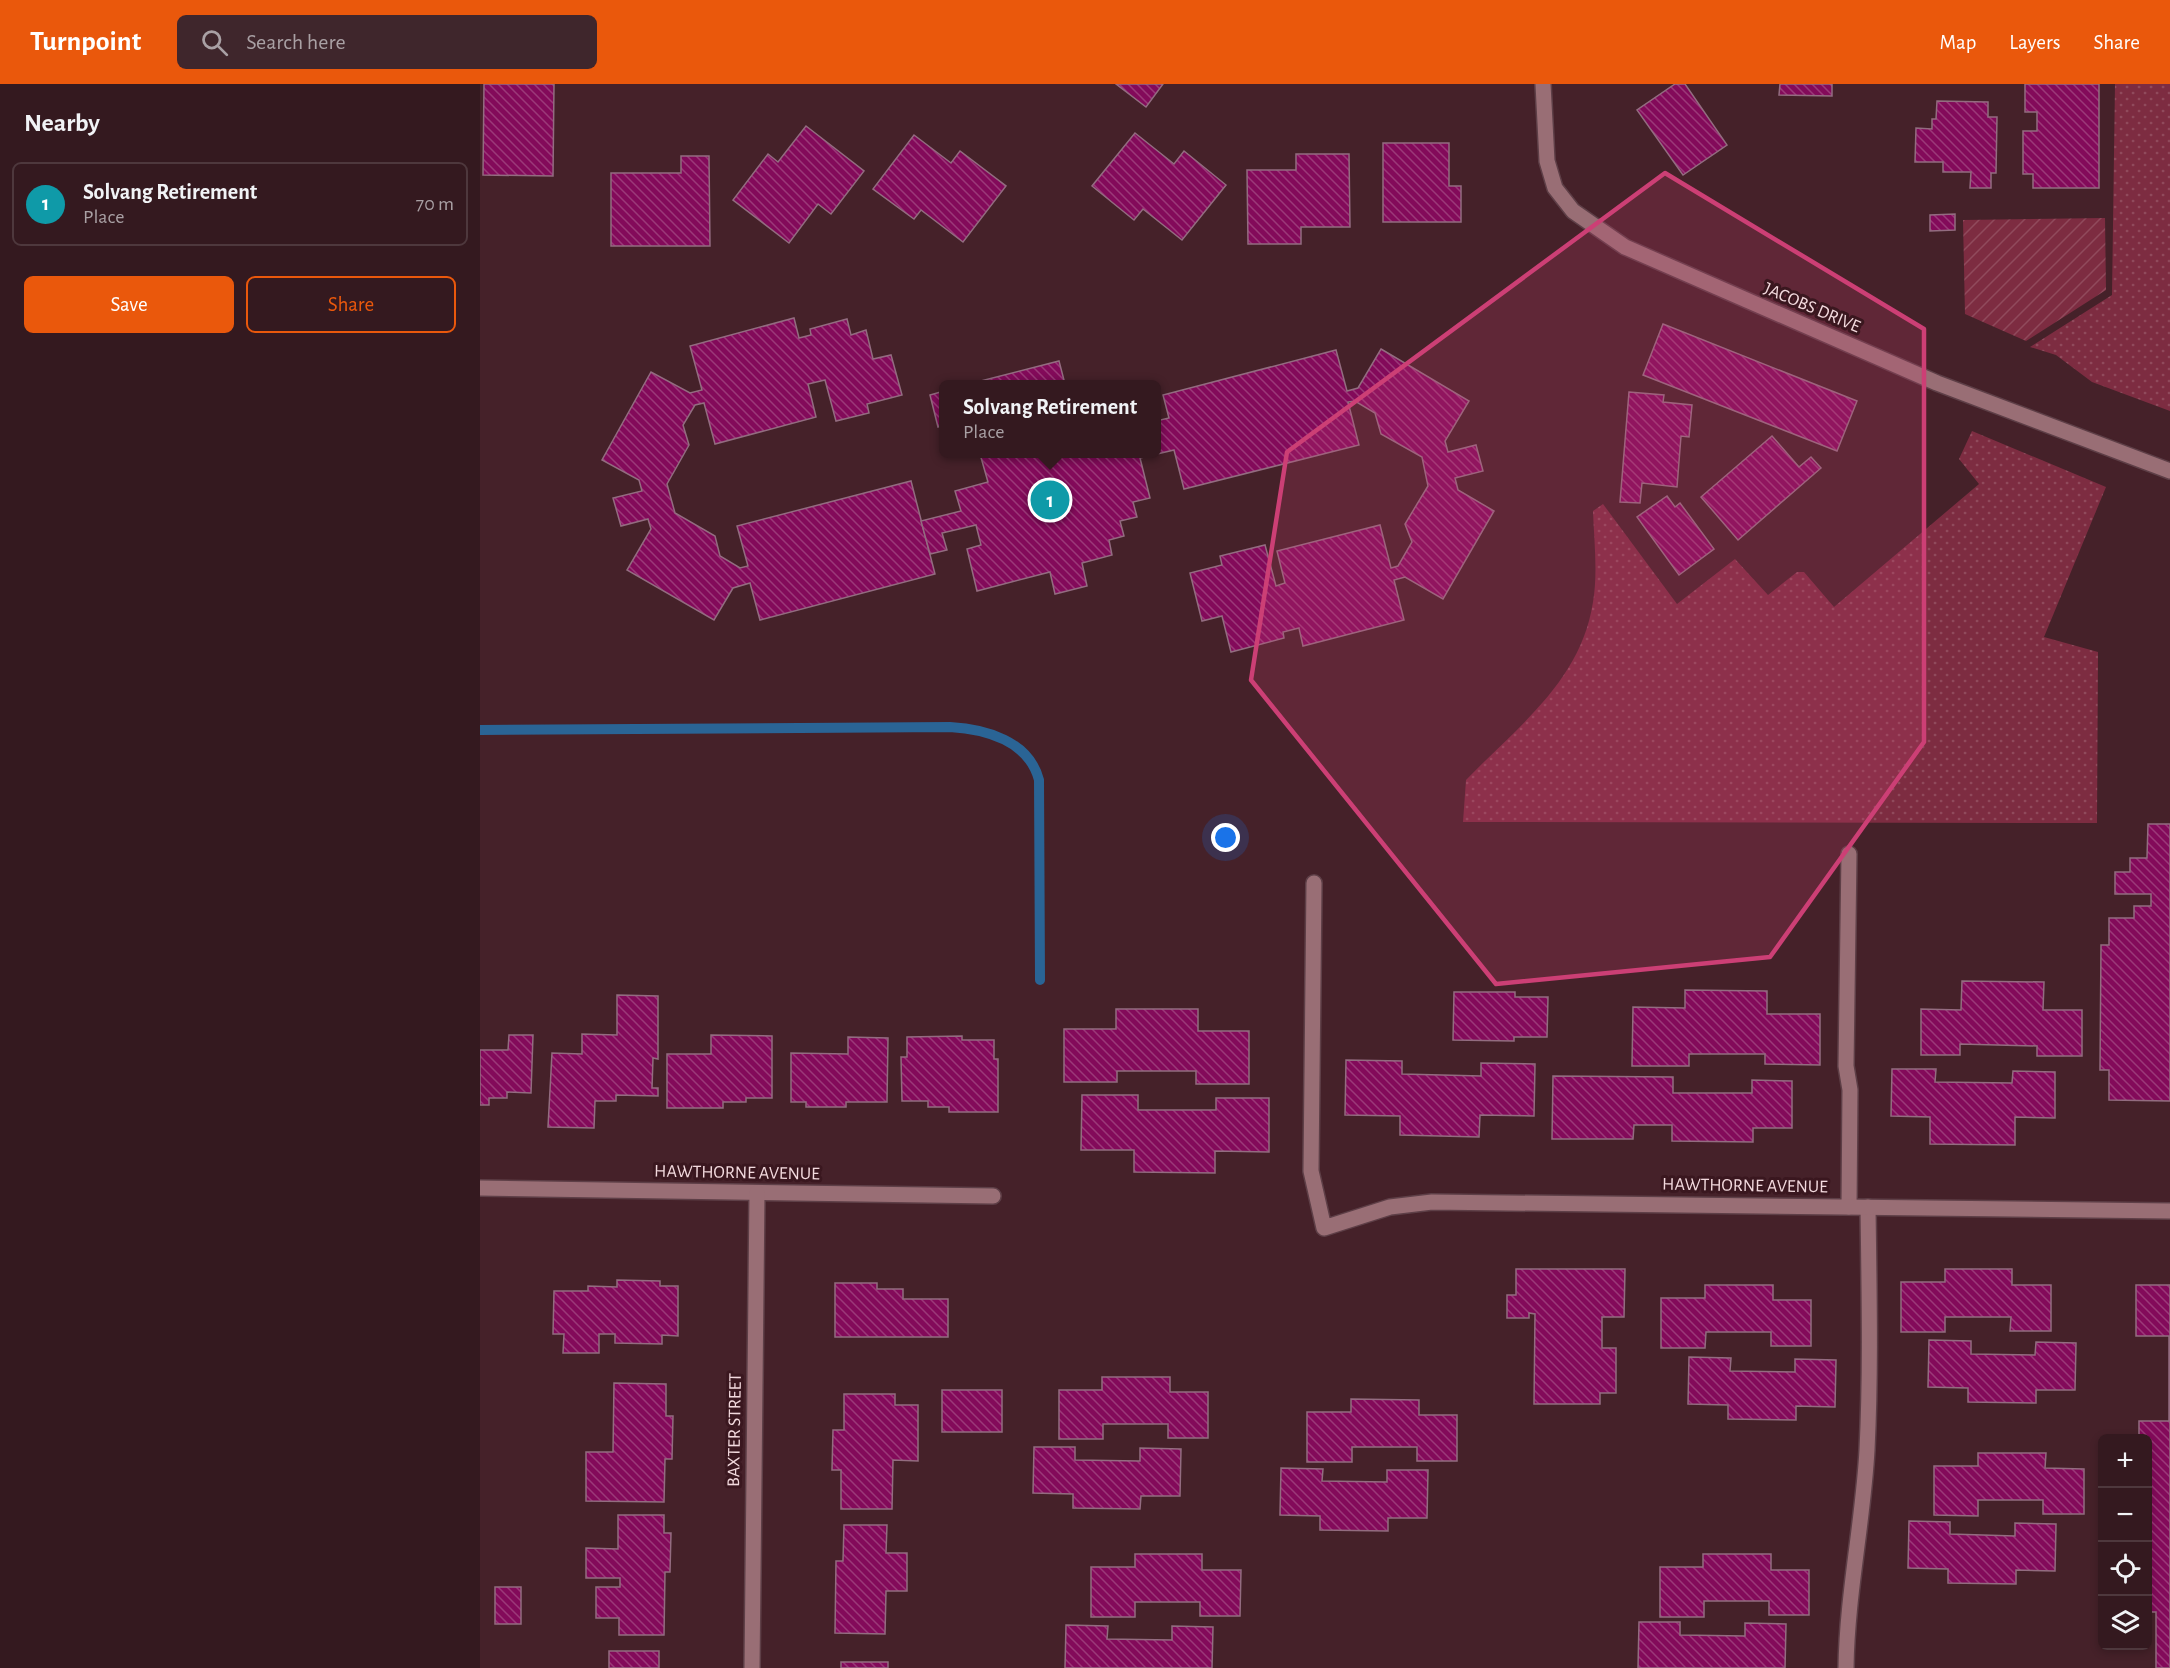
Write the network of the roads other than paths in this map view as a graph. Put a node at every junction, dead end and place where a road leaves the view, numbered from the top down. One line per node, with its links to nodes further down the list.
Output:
1 (1543, 84): 2 (street, JACOBS DRIVE)
2 (2170, 471)
3 (1849, 854): 8 (street)
4 (1314, 883): 8 (street, HAWTHORNE AVENUE)
5 (480, 1188): 6 (street, HAWTHORNE AVENUE)
6 (757, 1193): 7 (street, HAWTHORNE AVENUE); 11 (street, BAXTER STREET)
7 (993, 1196)
8 (1849, 1207): 9 (street, HAWTHORNE AVENUE)
9 (1868, 1207): 10 (street, HAWTHORNE AVENUE); 12 (street)
10 (2170, 1211)
11 (752, 1668)
12 (1846, 1668)

